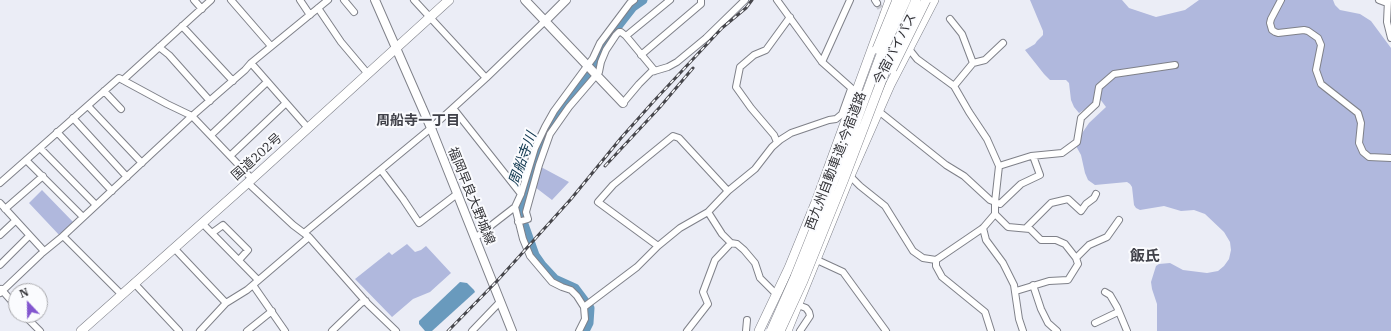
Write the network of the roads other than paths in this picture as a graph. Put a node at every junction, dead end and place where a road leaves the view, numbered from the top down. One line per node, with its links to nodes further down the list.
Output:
1 (194, 0): 27 (street)
2 (211, 0): 27 (street)
3 (231, 0): 39 (street)
4 (300, 0): 30 (street)
5 (328, 0): 28 (street)
6 (344, 0): 29 (street)
7 (375, 0): 41 (main road, 福岡早良大野城線)
8 (414, 0): 31 (street)
9 (449, 0): 31 (highway, 国道202号)
10 (525, 0): 34 (main road)
11 (566, 0): 34 (main road)
12 (634, 0): 48 (street)
13 (670, 0): 36 (street)
14 (701, 0): 43 (street)
15 (745, 0): 49 (street)
16 (778, 0): 32 (street)
17 (850, 0): 44 (street)
18 (890, 0): 58 (highway, 今宿バイパス)
19 (897, 0): 62 (highway, bridge)
20 (906, 0): 62 (highway, 西九州自動車道;今宿道路, bridge)
21 (916, 0): 84 (highway, 西九州自動車道;今宿道路, bridge)
22 (926, 0): 84 (highway, bridge)
23 (934, 0): 42 (highway, 今宿バイパス)
24 (1282, 0): 77 (street)
25 (1379, 0): 26 (street)
26 (1388, 1): 37 (street)
27 (202, 8): 35 (street)
28 (318, 8): 30 (street); 50 (street)
29 (354, 12)
30 (310, 15): 39 (street)
31 (430, 17): 41 (highway, 国道202号); 52 (street)
32 (790, 17): 44 (street); 73 (street)
33 (950, 20): 46 (street)
34 (545, 21): 48 (main road); 52 (street)
35 (182, 26): 40 (street); 54 (street)
36 (626, 36): 43 (street); 51 (street)
37 (1391, 38)
38 (1003, 43): 46 (street)
39 (271, 46): 45 (street)
40 (159, 47): 53 (street); 59 (street)
41 (396, 48): 50 (highway, 国道202号); 70 (main road, 福岡早良大野城線)
42 (909, 49): 56 (street); 66 (highway, 今宿バイパス)
43 (641, 55): 49 (street)
44 (822, 62): 58 (street)
45 (251, 63): 54 (street); 55 (street)
46 (973, 63): 56 (street)
47 (1175, 65): 76 (street)
48 (588, 67): 51 (main road); 90 (street)
49 (655, 71): 61 (street)
50 (368, 74): 69 (highway, 国道202号)
51 (595, 75): 61 (main road); 102 (street)
52 (486, 78): 64 (street)
53 (123, 80): 57 (street); 67 (street)
54 (233, 81): 59 (street)
55 (267, 82): 60 (street); 72 (street)
56 (954, 86): 80 (street)
57 (104, 91): 63 (street); 65 (street)
58 (854, 91): 66 (street); 73 (street); 129 (highway, 今宿バイパス)
59 (210, 101): 67 (street)
60 (286, 103): 69 (street); 75 (street)
61 (623, 103)
62 (862, 103): 154 (highway, 西九州自動車道;今宿道路, bridge)
63 (88, 106): 68 (street); 79 (street)
64 (454, 108): 70 (street); 90 (street)
65 (122, 109)
66 (879, 112): 84 (highway, 今宿バイパス); 92 (street)
67 (192, 116): 72 (street); 79 (street)
68 (73, 118): 71 (street); 83 (street)
69 (308, 128): 85 (highway, 国道202号)
70 (431, 128): 81 (street); 89 (main road, 福岡早良大野城線)
71 (57, 132): 74 (street); 87 (street)
72 (211, 136): 75 (street)
73 (777, 142): 88 (street)
74 (40, 148): 78 (street); 94 (street)
75 (230, 156): 85 (street)
76 (1032, 156): 80 (street); 92 (street)
77 (1391, 158)
78 (26, 160): 82 (street); 86 (street)
79 (142, 163): 83 (street)
80 (999, 166): 92 (street)
81 (381, 170): 89 (street); 108 (street)
82 (43, 176): 96 (street); 99 (street)
83 (127, 176): 87 (street)
84 (847, 177): 118 (highway, 今宿バイパス); 119 (street); 155 (highway, 西九州自動車道;今宿道路, bridge)
85 (250, 181): 103 (highway, 国道202号); 108 (street)
86 (0, 183)
87 (112, 191): 94 (street)
88 (728, 191): 97 (street); 113 (street)
89 (457, 194): 111 (main road, 福岡早良大野城線)
90 (521, 194): 95 (street)
91 (1096, 194): 105 (street)
92 (995, 202): 98 (street)
93 (0, 203): 96 (street)
94 (96, 205): 99 (street)
95 (515, 207): 102 (street); 111 (street)
96 (5, 209): 101 (street)
97 (708, 212): 112 (street); 113 (street)
98 (995, 214): 104 (street); 105 (street)
99 (83, 217): 110 (street)
100 (1119, 220): 116 (street)
101 (15, 221): 107 (street); 109 (street)
102 (521, 221): 134 (street)
103 (202, 223): 106 (street); 114 (highway, 国道202号)
104 (983, 228): 119 (street); 126 (street)
105 (1026, 228): 116 (street)
106 (212, 234): 117 (street); 117 (street)
107 (0, 235)
108 (307, 235): 121 (street); 130 (street)
109 (30, 236): 115 (street); 120 (street)
110 (63, 236): 115 (street); 128 (street)
111 (475, 238): 131 (main road, 福岡早良大野城線)
112 (731, 243): 129 (street); 151 (street)
113 (658, 246): 134 (street)
114 (174, 248): 122 (highway, 国道202号); 132 (street)
115 (44, 251): 125 (street)
116 (1076, 258): 124 (street)
117 (239, 260): 121 (street)
118 (817, 260): 133 (highway, 今宿バイパス); 158 (street)
119 (936, 260): 159 (street)
120 (0, 265)
121 (258, 280): 123 (street)
122 (134, 283): 128 (highway, 国道202号); 144 (street)
123 (253, 285): 132 (street); 135 (street)
124 (1034, 285): 126 (street); 161 (street)
125 (1, 291)
126 (1016, 291): 160 (street)
127 (1105, 292): 136 (street)
128 (121, 294): 143 (highway, 国道202号)
129 (777, 294): 153 (highway, 今宿バイパス)
130 (366, 301): 140 (street); 148 (street)
131 (501, 302): 141 (main road, 福岡早良大野城線); 149 (street)
132 (226, 303): 145 (street)
133 (798, 305): 156 (highway, 今宿バイパス); 157 (street)
134 (584, 307): 150 (street)
135 (272, 312): 146 (street); 147 (street)
136 (1118, 312): 139 (street); 162 (street)
137 (747, 320): 152 (street)
138 (32, 323): 142 (street)
139 (1095, 323)
140 (391, 329)
141 (510, 330)
142 (40, 331)
143 (81, 331)
144 (179, 331)
145 (200, 331)
146 (247, 331)
147 (286, 331)
148 (332, 331)
149 (472, 331)
150 (578, 331)
151 (687, 331)
152 (746, 331)
153 (759, 331)
154 (771, 331)
155 (780, 331)
156 (786, 331)
157 (800, 331)
158 (886, 331)
159 (991, 331)
160 (1023, 331)
161 (1057, 331)
162 (1127, 331)

